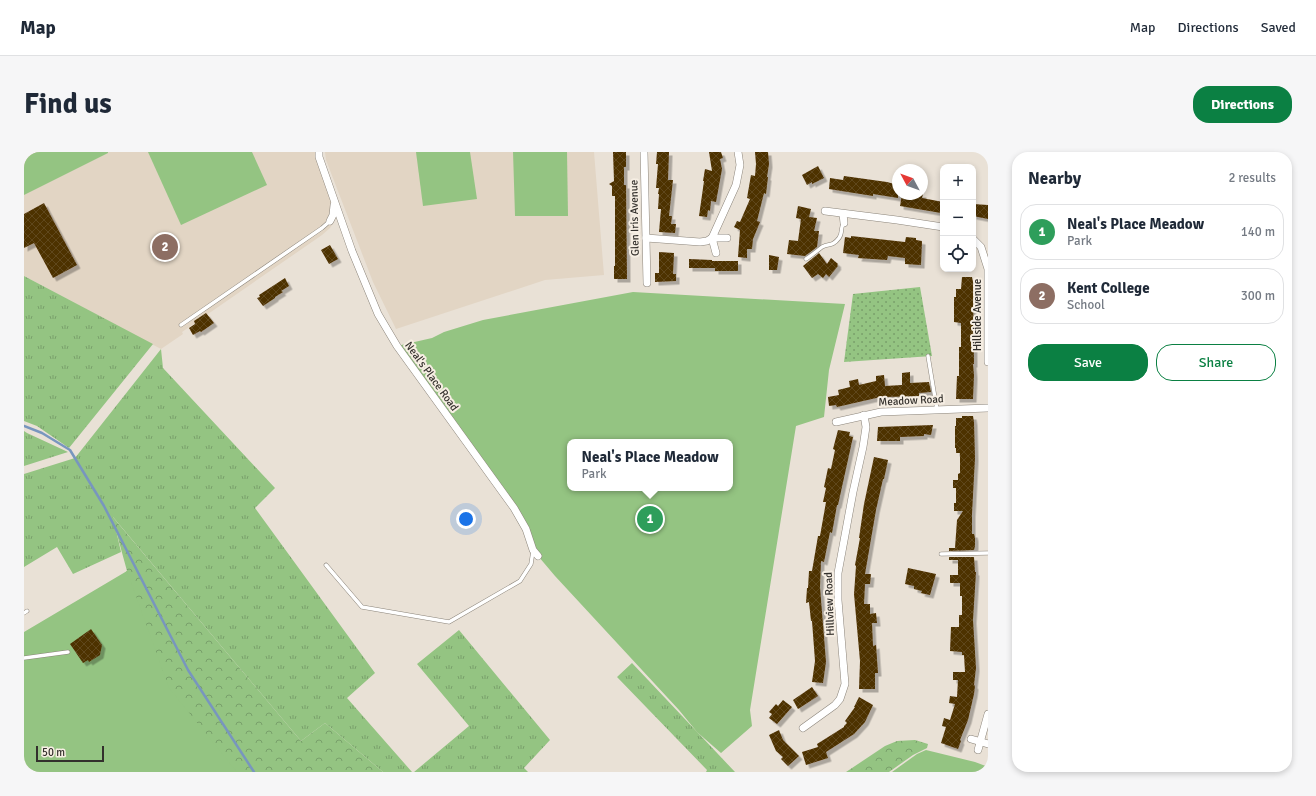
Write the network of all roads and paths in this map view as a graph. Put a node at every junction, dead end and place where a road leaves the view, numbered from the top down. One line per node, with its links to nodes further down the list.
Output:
1 (319, 152): 4 (street, Neal's Place Road)
2 (644, 152): 10 (street, Glen Iris Avenue)
3 (738, 152): 11 (street)
4 (333, 195): 7 (street, Neal's Place Road); 26 (street, Neal's Place Road)
5 (825, 211): 6 (street)
6 (843, 214): 8 (street); 9 (street)
7 (330, 221): 18 (lane, Neal's Place Road)
8 (844, 223): 15 (lane)
9 (940, 227)
10 (646, 238): 11 (street); 17 (street, Glen Iris Avenue)
11 (712, 238): 12 (street); 14 (street)
12 (727, 238)
13 (976, 242): 16 (street, Hillside Avenue)
14 (716, 253)
15 (806, 259)
16 (988, 269): 19 (street, Hillside Avenue)
17 (647, 283)
18 (181, 325)
19 (988, 329): 21 (street, Hillside Avenue)
20 (928, 356): 23 (lane)
21 (988, 362)
22 (988, 408): 23 (street, Meadow Road)
23 (937, 410): 24 (street, Meadow Road)
24 (864, 415): 25 (street, Meadow Road); 34 (street, Hillview Road)
25 (836, 422)
26 (533, 550): 29 (street, Neal's Place Road); 30 (lane)
27 (988, 553): 28 (lane)
28 (941, 554)
29 (538, 556)
30 (326, 565)
31 (68, 652): 32 (lane)
32 (24, 658)
33 (988, 714): 36 (street)
34 (803, 728)
35 (971, 739): 36 (street)
36 (980, 741): 37 (street); 38 (street)
37 (988, 744)
38 (978, 750)

